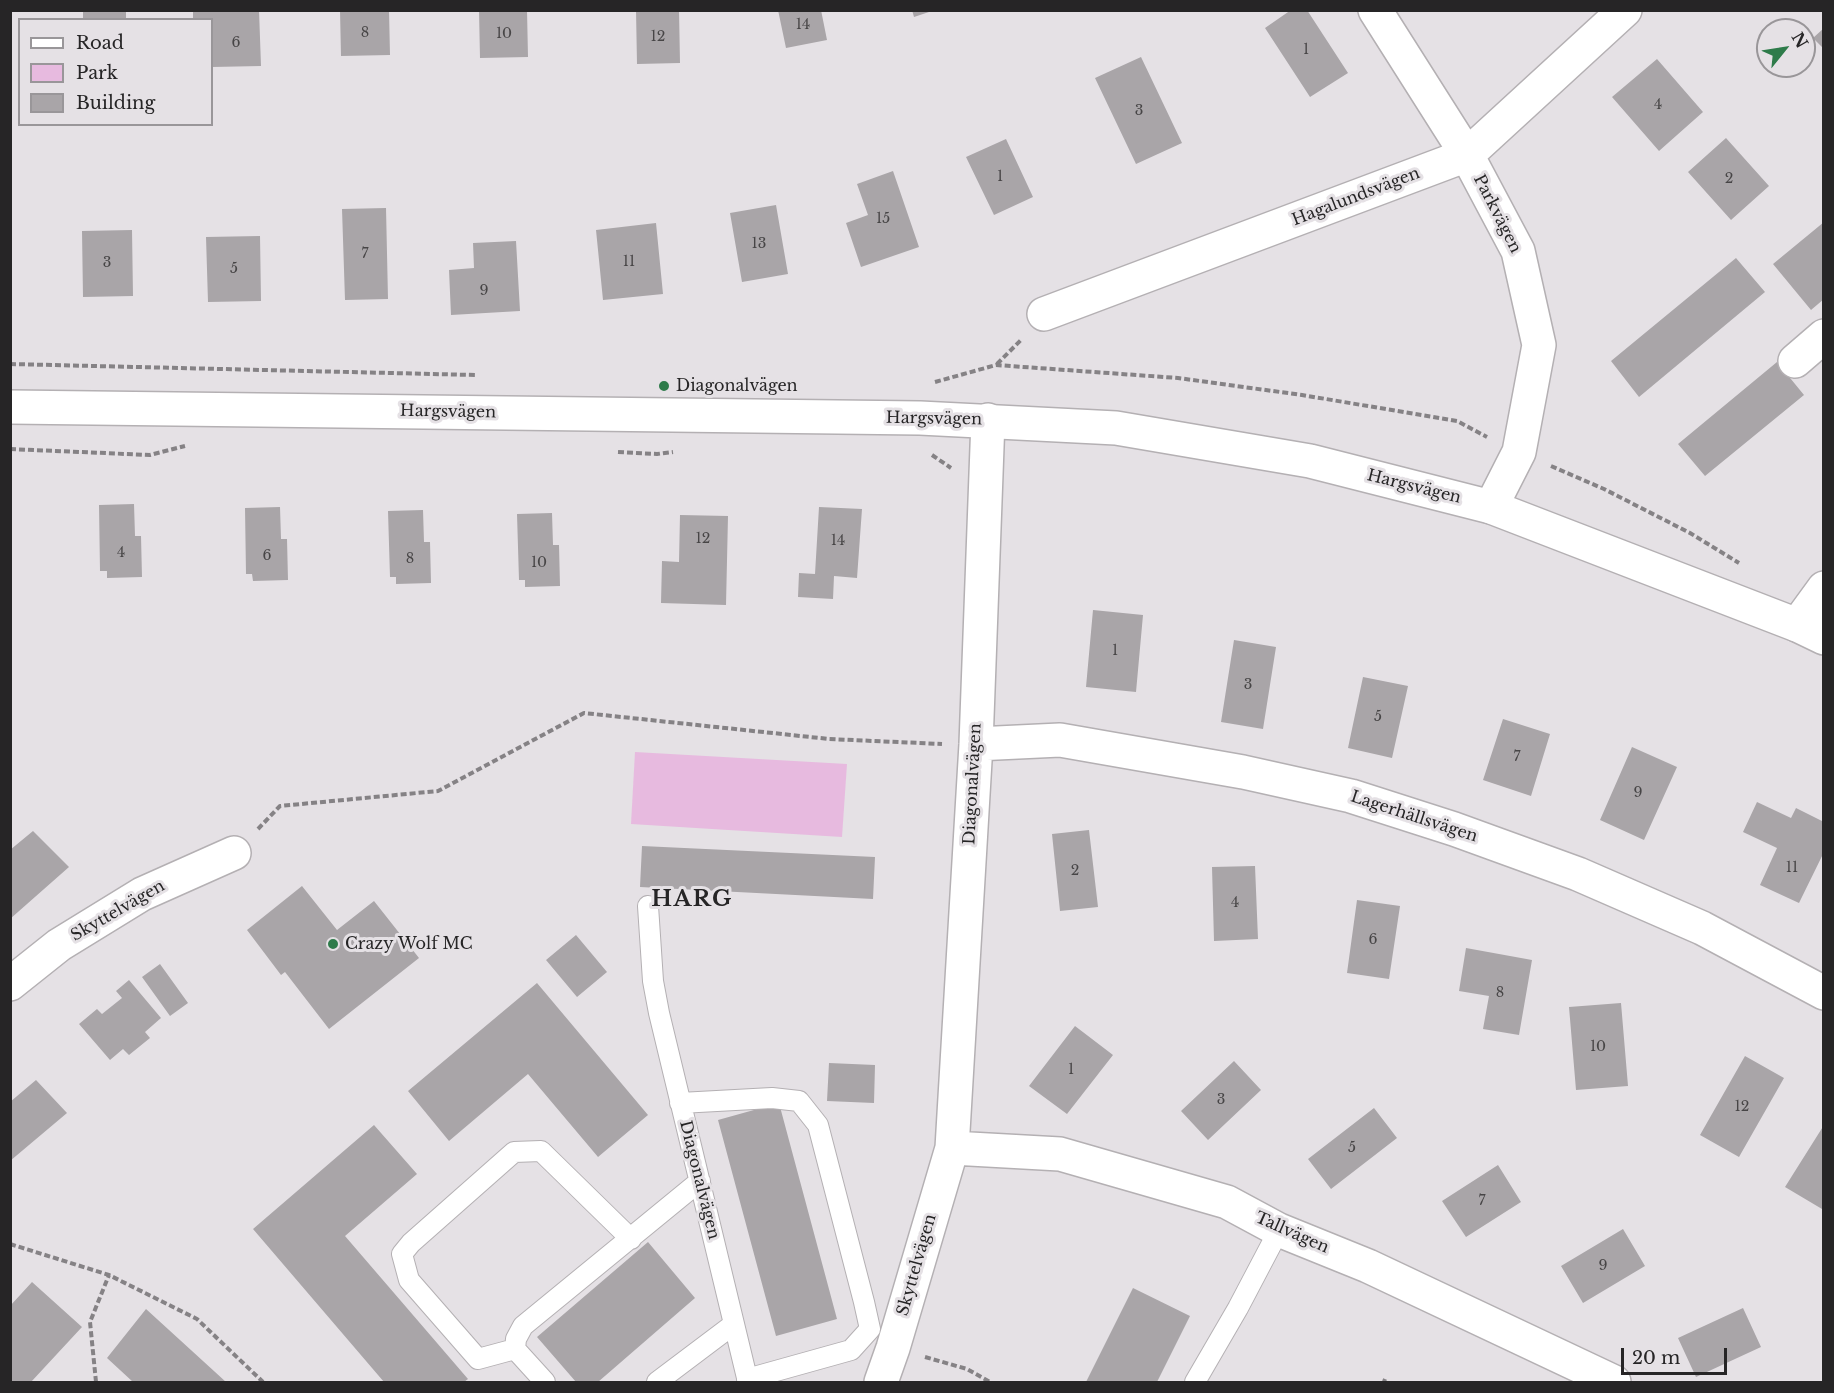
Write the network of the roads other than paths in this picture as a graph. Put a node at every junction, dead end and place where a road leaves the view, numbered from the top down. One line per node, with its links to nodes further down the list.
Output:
1 (1375, 10): 3 (street, Parkvägen)
2 (1625, 10): 3 (street, Hagalundsvägen)
3 (1467, 155): 4 (street, Hagalundsvägen); 9 (street, Parkvägen)
4 (1044, 314)
5 (1824, 336): 6 (street)
6 (1795, 361)
7 (10, 407): 8 (street, Hargsvägen)
8 (988, 420): 9 (street, Hargsvägen); 12 (street, Diagonalvägen)
9 (1491, 507): 11 (street, Hargsvägen)
10 (1824, 588): 11 (street)
11 (1810, 631)
12 (976, 744): 16 (street, Lagerhällsvägen); 18 (street, Diagonalvägen)
13 (234, 853): 15 (street, Skyttelvägen)
14 (648, 906): 17 (lane, Diagonalvägen)
15 (10, 984)
16 (1824, 993)
17 (680, 1103): 19 (lane, Diagonalvägen); 24 (lane)
18 (952, 1148): 20 (street, Tallvägen); 27 (street, Skyttelvägen)
19 (700, 1181): 21 (lane); 22 (lane, Diagonalvägen)
20 (1279, 1230): 28 (lane); 29 (street, Tallvägen)
21 (631, 1239): 23 (lane); 23 (lane)
22 (734, 1324): 24 (lane, Diagonalvägen); 26 (lane)
23 (515, 1349): 25 (lane)
24 (747, 1381)
25 (545, 1383)
26 (657, 1383)
27 (881, 1383)
28 (1195, 1383)
29 (1614, 1383)

